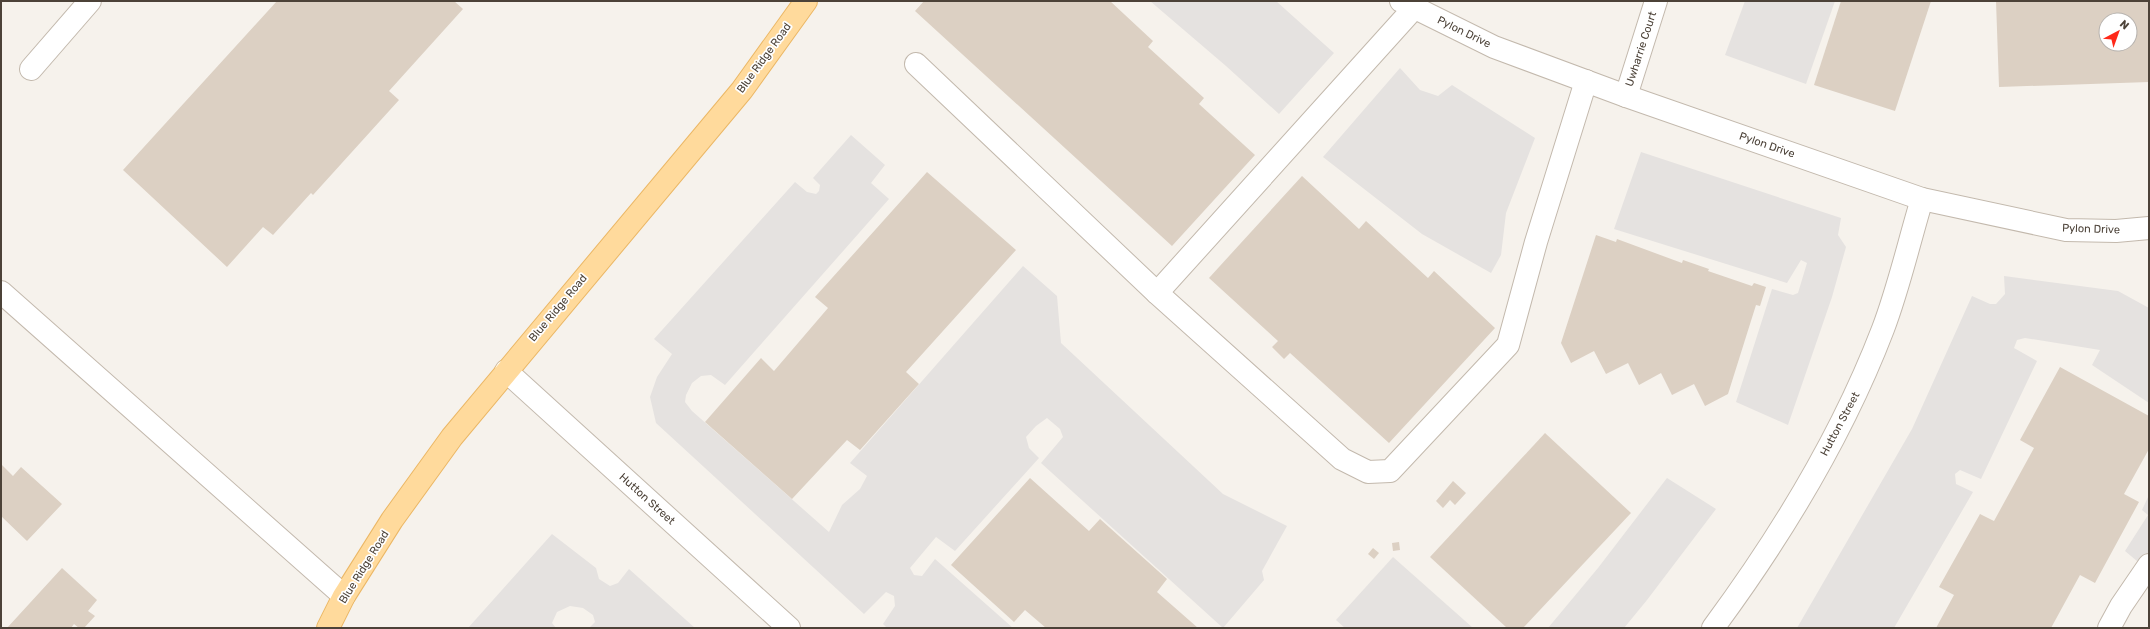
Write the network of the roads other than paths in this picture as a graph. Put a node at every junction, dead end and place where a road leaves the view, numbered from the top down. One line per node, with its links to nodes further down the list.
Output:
1 (90, 1): 6 (street)
2 (806, 1): 13 (main road, Blue Ridge Road)
3 (1656, 1): 8 (street, Uwharrie Court)
4 (1407, 4): 7 (street, Pylon Drive); 12 (street)
5 (916, 64): 12 (street)
6 (31, 69)
7 (1586, 81): 8 (street, Pylon Drive); 12 (street)
8 (1626, 96): 9 (street, Pylon Drive)
9 (1922, 199): 10 (street, Pylon Drive); 18 (street, Hutton Street)
10 (2149, 228)
11 (1, 292): 15 (street)
12 (1157, 293)
13 (506, 371): 15 (main road, Blue Ridge Road); 17 (street, Hutton Street)
14 (2149, 565): 19 (street)
15 (344, 596): 16 (main road, Blue Ridge Road)
16 (328, 628)
17 (789, 628)
18 (1713, 628)
19 (2109, 628)

